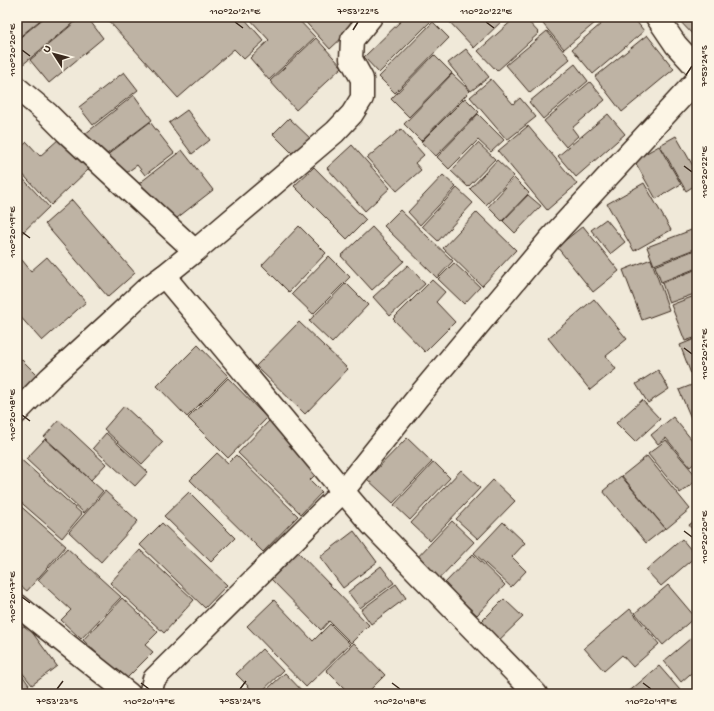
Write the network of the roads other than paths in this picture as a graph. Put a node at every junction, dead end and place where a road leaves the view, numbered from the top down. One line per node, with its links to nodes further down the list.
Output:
1 (371, 17): 6 (street)
2 (656, 17): 3 (street)
3 (697, 68)
4 (697, 80): 9 (street)
5 (17, 88): 6 (street)
6 (196, 251): 7 (street)
7 (164, 276): 8 (street); 9 (street)
8 (17, 412)
9 (343, 490): 12 (street); 13 (street)
10 (17, 605): 11 (street)
11 (129, 694)
12 (150, 694)
13 (536, 694)

